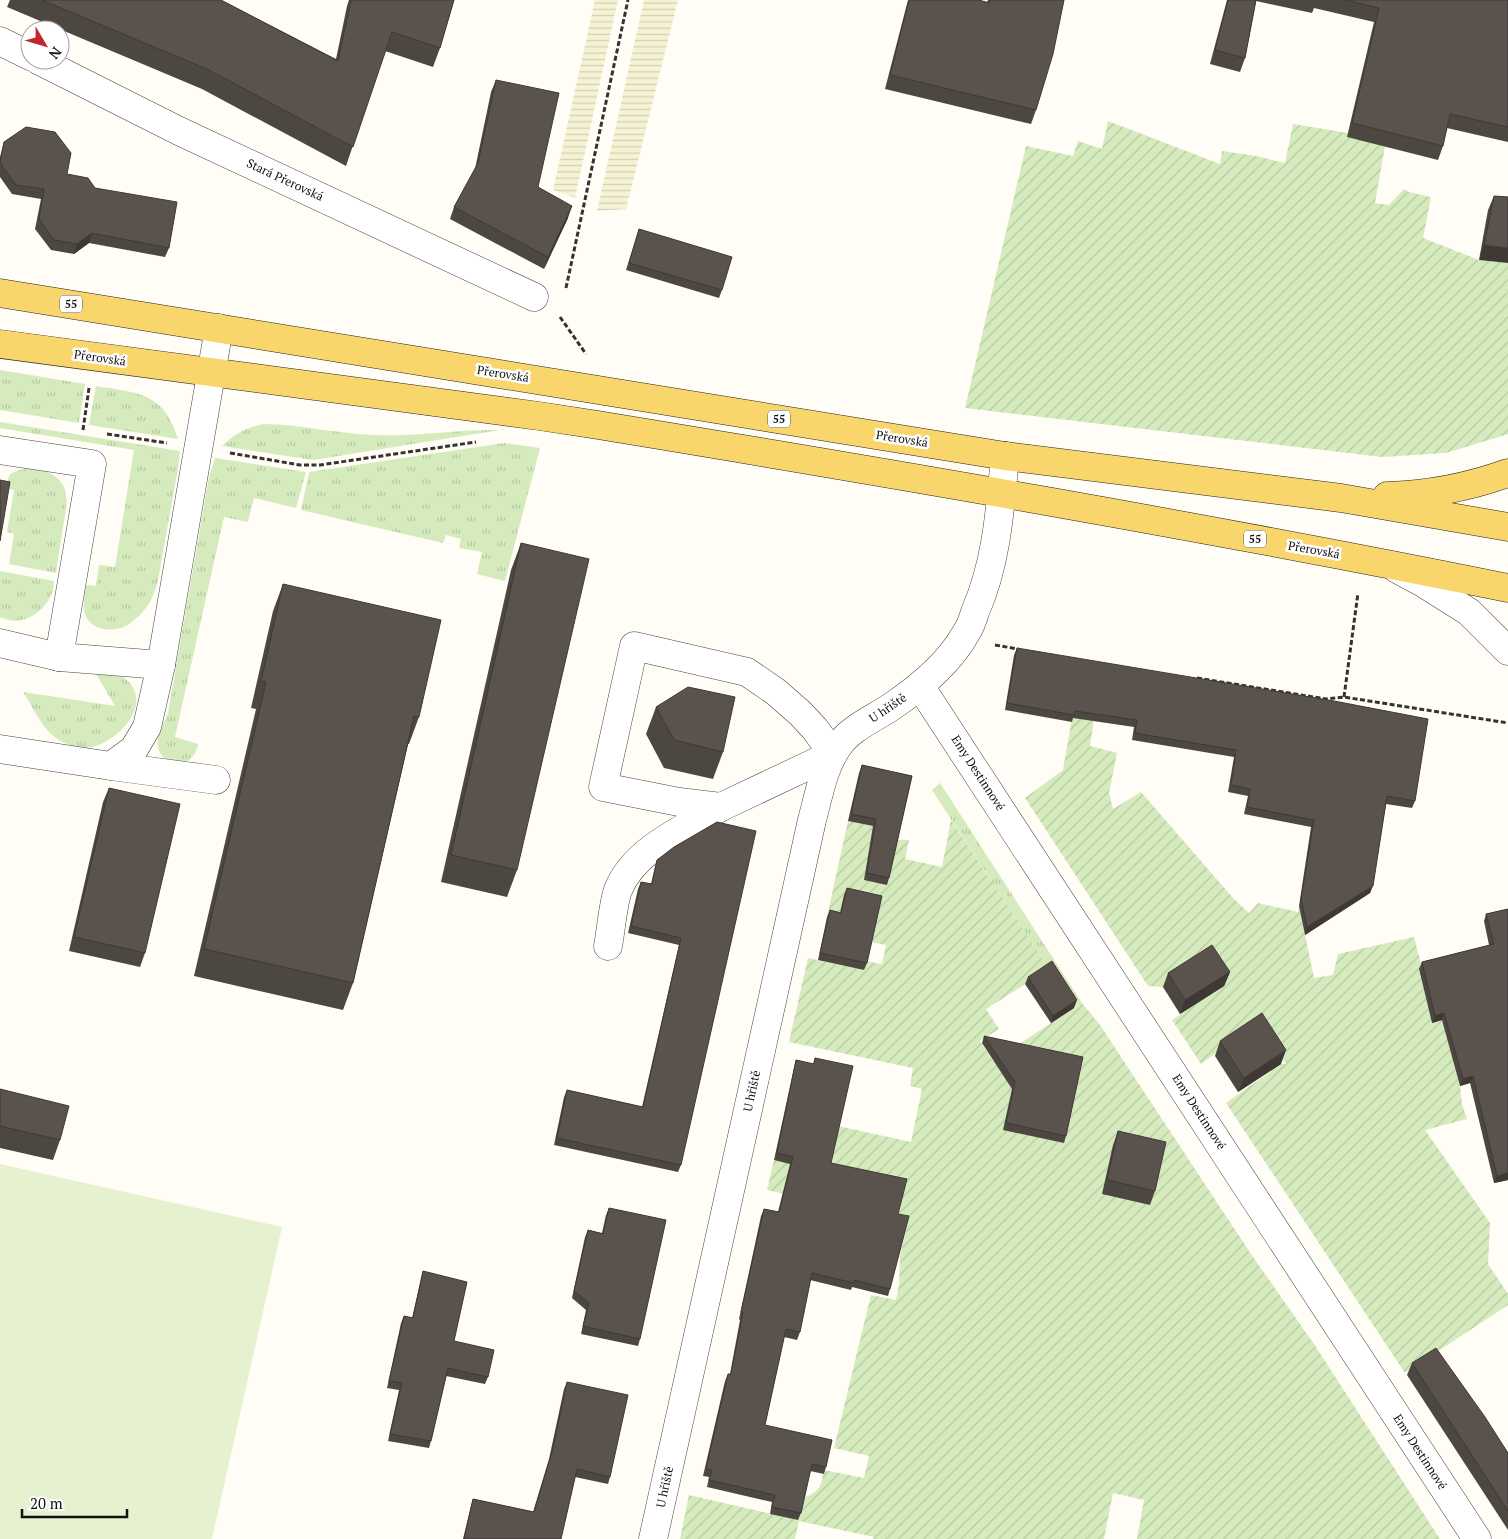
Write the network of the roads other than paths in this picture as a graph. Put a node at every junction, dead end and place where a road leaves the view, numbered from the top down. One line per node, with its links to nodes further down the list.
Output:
1 (0, 41): 2 (street)
2 (20, 51)
3 (58, 70): 5 (street, Stará Přerovská)
4 (0, 293): 6 (main road, Přerovská / 55)
5 (534, 297)
6 (219, 328): 8 (street); 10 (main road, Přerovská / 55)
7 (0, 344): 8 (main road, Přerovská / 55)
8 (212, 373): 12 (main road, Přerovská / 55); 20 (street)
9 (0, 450): 19 (street)
10 (1005, 456): 12 (street); 13 (main road, Přerovská / 55)
11 (1508, 473): 13 (main road)
12 (1001, 493): 15 (main road, Přerovská / 55); 21 (street)
13 (1341, 498): 14 (main road, Přerovská / 55)
14 (1508, 527)
15 (1384, 563): 16 (main road, Přerovská / 55); 18 (street)
16 (1508, 588)
17 (0, 643): 19 (street)
18 (1508, 651)
19 (60, 657): 20 (street)
20 (162, 665): 24 (street)
21 (920, 686): 23 (street, U hřiště); 29 (street, Emy Destinnové)
22 (0, 749): 24 (street)
23 (833, 754): 26 (street); 26 (street); 28 (street, U hřiště)
24 (111, 766): 25 (street)
25 (216, 780)
26 (721, 807): 27 (street)
27 (608, 946)
28 (653, 1539)
29 (1478, 1539)

